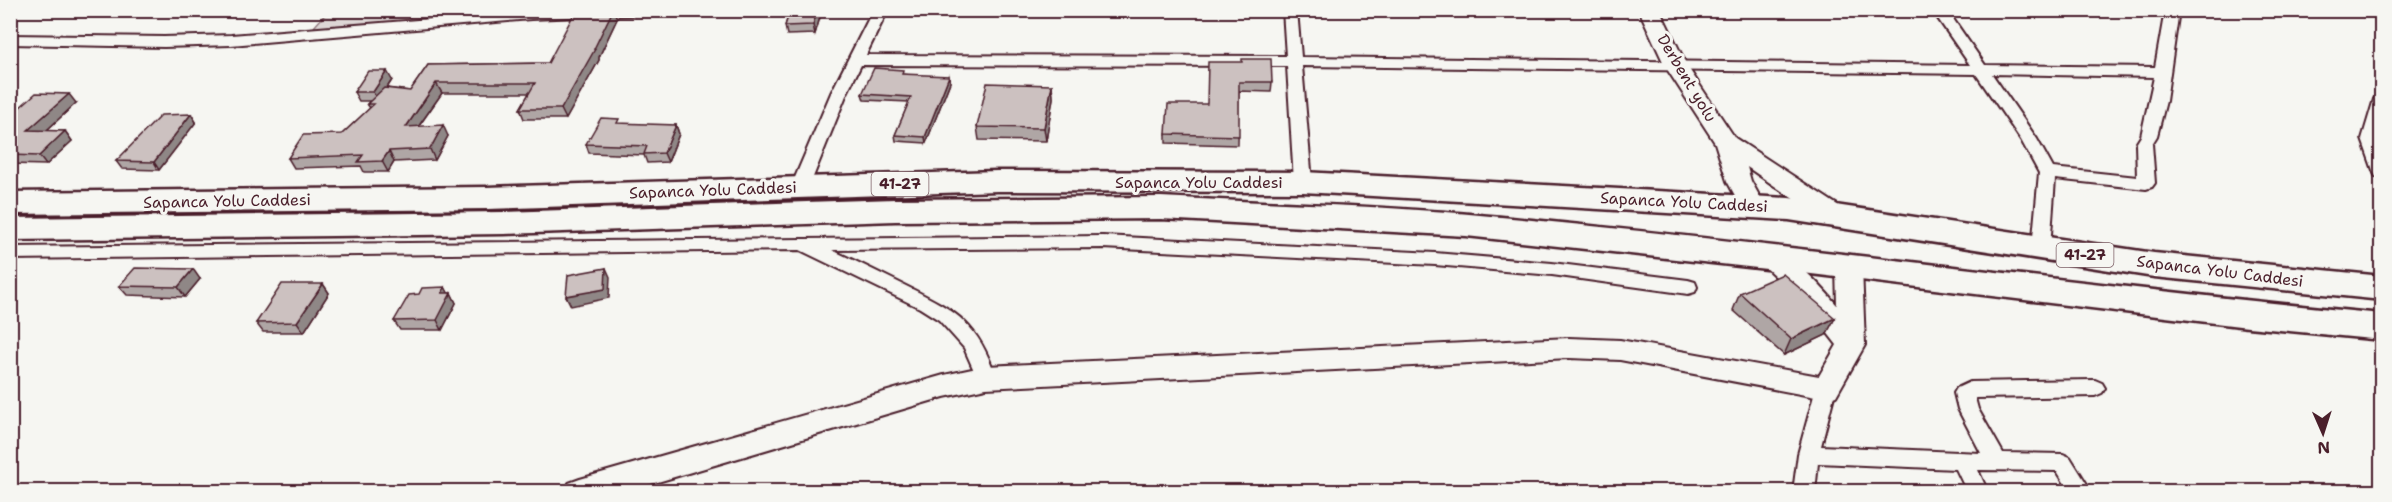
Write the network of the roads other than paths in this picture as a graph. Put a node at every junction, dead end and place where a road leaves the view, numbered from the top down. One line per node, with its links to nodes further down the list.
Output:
1 (653, 10): 7 (street)
2 (881, 10): 8 (street)
3 (1290, 10): 9 (street)
4 (1649, 10): 10 (street, Derbent yolu)
5 (1939, 10): 11 (street)
6 (2172, 10): 12 (street)
7 (10, 39)
8 (855, 60): 9 (street); 18 (street)
9 (1292, 61): 10 (street); 17 (street)
10 (1676, 66): 11 (street); 14 (street, Derbent yolu)
11 (1980, 70): 12 (street); 15 (street)
12 (2162, 72): 15 (street)
13 (2382, 99): 16 (street)
14 (1727, 143): 20 (street); 21 (street)
15 (2047, 173): 24 (street)
16 (2382, 173)
17 (1304, 182): 18 (highway, Sapanca Yolu Caddesi / 41-27); 20 (highway, Sapanca Yolu Caddesi / 41-27)
18 (800, 187): 19 (highway, Sapanca Yolu Caddesi / 41-27)
19 (10, 203)
20 (1753, 206): 21 (highway, Sapanca Yolu Caddesi / 41-27); 26 (highway)
21 (1833, 214): 24 (highway, Sapanca Yolu Caddesi / 41-27); 27 (highway)
22 (10, 229): 26 (highway, Sapanca Yolu Caddesi)
23 (802, 244): 25 (street); 28 (street); 32 (street)
24 (2041, 248): 29 (highway, Sapanca Yolu Caddesi / 41-27)
25 (10, 253)
26 (1771, 258): 27 (highway, Sapanca Yolu Caddesi); 31 (street)
27 (1849, 267): 30 (highway, Sapanca Yolu Caddesi); 31 (street)
28 (1688, 287)
29 (2382, 288)
30 (2382, 327)
31 (1851, 345): 33 (street)
32 (986, 377): 33 (street); 38 (street)
33 (1826, 388): 35 (street)
34 (2095, 388): 37 (street)
35 (1808, 454): 36 (street); 39 (street)
36 (1963, 461): 37 (street); 40 (street)
37 (1997, 462): 41 (street)
38 (580, 492)
39 (1804, 492)
40 (1978, 492)
41 (2082, 492)

